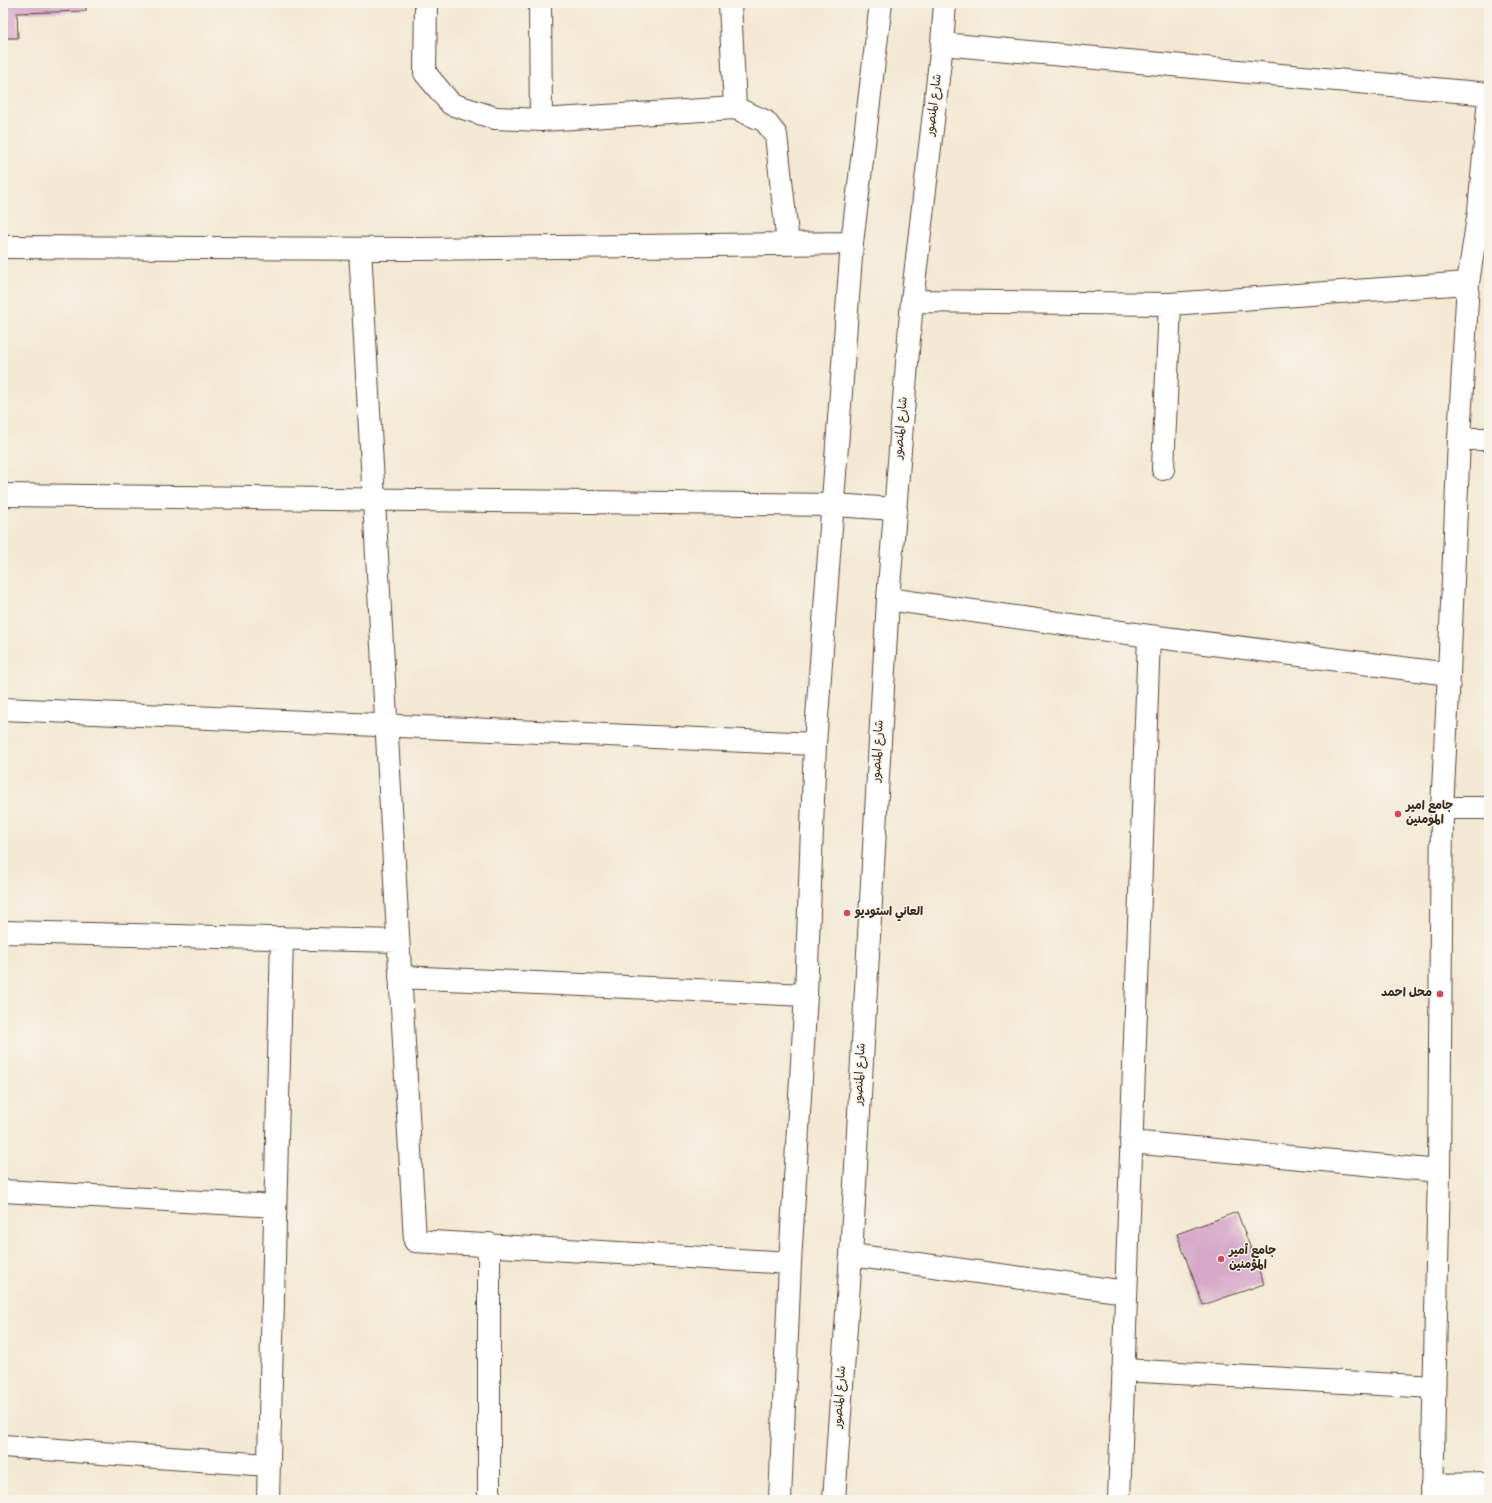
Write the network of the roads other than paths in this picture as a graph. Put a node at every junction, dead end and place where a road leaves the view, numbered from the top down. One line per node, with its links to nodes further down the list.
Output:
1 (426, 3): 10 (street)
2 (540, 3): 10 (street)
3 (730, 3): 9 (street)
4 (881, 3): 12 (street)
5 (945, 3): 6 (street, شارع المنصور)
6 (942, 44): 7 (street); 17 (street, شارع المنصور)
7 (1489, 94)
8 (1489, 98): 11 (street)
9 (735, 108): 10 (street); 13 (street)
10 (541, 120)
11 (1484, 211): 16 (street)
12 (852, 243): 13 (street); 24 (street)
13 (788, 244): 15 (street)
14 (3, 247): 15 (street)
15 (360, 249): 23 (street)
16 (1468, 283): 18 (street); 19 (street)
17 (912, 301): 18 (street); 25 (street, شارع المنصور)
18 (1170, 304): 21 (street)
19 (1459, 439): 20 (street); 28 (street)
20 (1489, 439)
21 (1163, 470)
22 (3, 495): 23 (street)
23 (374, 500): 24 (street); 30 (street)
24 (833, 505): 25 (street); 31 (street)
25 (896, 509): 26 (street, شارع المنصور)
26 (888, 599): 27 (street); 44 (street, شارع المنصور)
27 (1149, 636): 28 (street); 39 (street)
28 (1449, 674): 32 (street)
29 (3, 709): 30 (street)
30 (386, 725): 31 (street); 36 (street)
31 (815, 744): 38 (street)
32 (1442, 808): 33 (street); 40 (street)
33 (1489, 808)
34 (3, 932): 35 (street)
35 (282, 938): 36 (street); 42 (street)
36 (398, 941): 37 (street)
37 (400, 977): 38 (street); 43 (street)
38 (806, 995): 45 (street)
39 (1131, 1142): 40 (street); 46 (street)
40 (1439, 1171): 48 (street)
41 (3, 1191): 42 (street)
42 (275, 1206): 50 (street)
43 (489, 1244): 45 (street); 54 (street)
44 (851, 1255): 46 (street); 56 (street, شارع المنصور)
45 (790, 1263): 55 (street)
46 (1126, 1292): 47 (street)
47 (1124, 1370): 48 (street); 57 (street)
48 (1434, 1387): 52 (street)
49 (3, 1446): 50 (street)
50 (268, 1465): 53 (street)
51 (1489, 1484): 52 (street)
52 (1432, 1492)
53 (268, 1500)
54 (489, 1500)
55 (780, 1500)
56 (834, 1500)
57 (1119, 1500)

